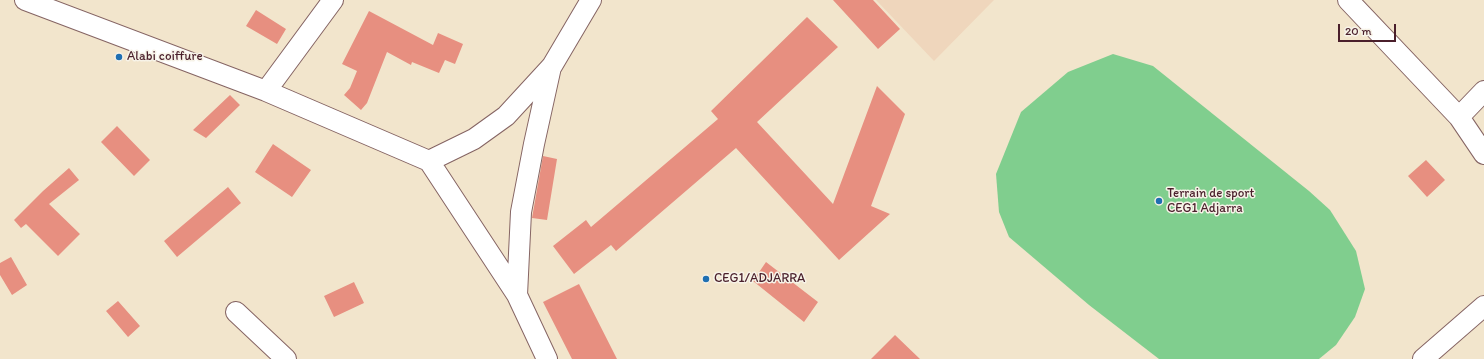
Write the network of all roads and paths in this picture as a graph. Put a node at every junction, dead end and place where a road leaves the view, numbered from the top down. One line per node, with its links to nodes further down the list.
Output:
1 (25, 0): 6 (street)
2 (333, 0): 6 (street)
3 (591, 0): 5 (street)
4 (1348, 0): 8 (street)
5 (552, 66): 10 (street); 11 (street)
6 (266, 91): 10 (street)
7 (1484, 91): 8 (street)
8 (1459, 117): 9 (street)
9 (1484, 154)
10 (429, 161): 11 (street)
11 (517, 295): 15 (street)
12 (1484, 306): 16 (street)
13 (236, 312): 14 (street)
14 (286, 359)
15 (547, 359)
16 (1423, 359)

